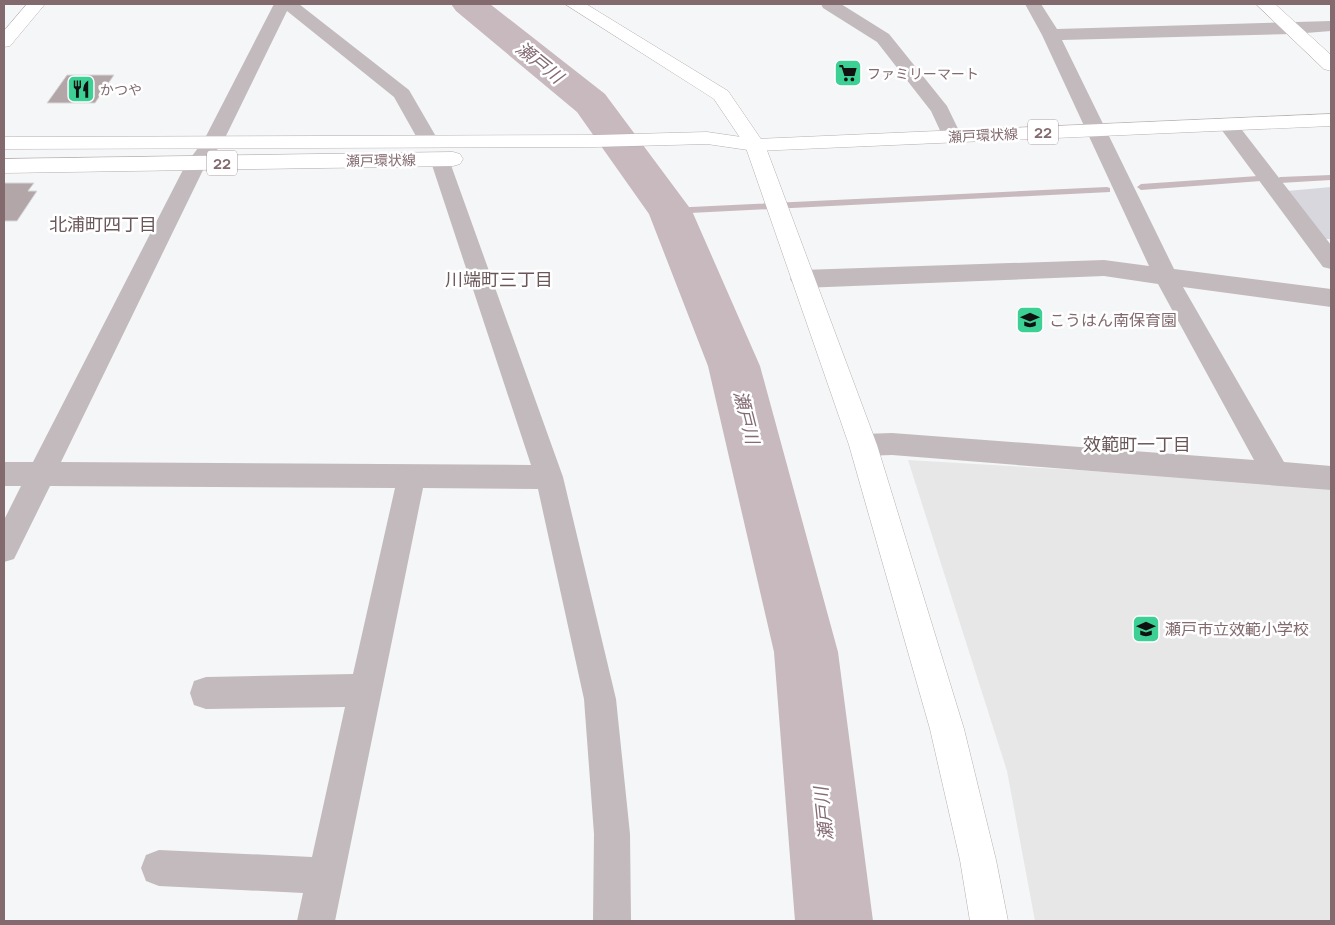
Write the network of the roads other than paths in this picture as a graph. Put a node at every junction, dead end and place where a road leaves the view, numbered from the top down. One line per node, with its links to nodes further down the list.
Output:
1 (36, 4): 11 (main road)
2 (282, 4): 17 (street)
3 (289, 4): 20 (street)
4 (574, 4): 19 (main road)
5 (829, 4): 16 (street)
6 (1034, 4): 10 (street)
7 (1265, 4): 9 (main road)
8 (1331, 26): 9 (street)
9 (1293, 30): 10 (street); 12 (main road)
10 (1051, 35): 15 (street)
11 (4, 42)
12 (1331, 65)
13 (1331, 120): 14 (main road, 瀬戸環状線 / 22)
14 (1228, 125): 15 (main road, 瀬戸環状線 / 22); 23 (street)
15 (1094, 130): 16 (main road, 瀬戸環状線 / 22); 24 (street)
16 (952, 137): 19 (main road, 瀬戸環状線 / 22)
17 (213, 142): 18 (main road, 瀬戸環状線 / 22); 20 (main road, 瀬戸環状線 / 22); 21 (street)
18 (4, 143)
19 (755, 145): 20 (main road, 瀬戸環状線 / 22); 25 (main road)
20 (434, 150): 21 (main road, 瀬戸環状線 / 22); 32 (street)
21 (196, 164): 22 (main road, 瀬戸環状線 / 22); 28 (street)
22 (4, 166)
23 (1331, 261)
24 (1166, 277): 25 (street); 26 (street); 29 (street)
25 (802, 278): 27 (main road)
26 (1331, 298)
27 (863, 445): 29 (street); 41 (main road)
28 (42, 473): 30 (street); 31 (street); 34 (street)
29 (1274, 473): 33 (street)
30 (4, 474)
31 (411, 477): 32 (street); 35 (street)
32 (549, 477): 40 (street)
33 (1331, 478)
34 (4, 549)
35 (366, 690): 36 (street); 38 (street)
36 (206, 693)
37 (159, 868): 38 (street)
38 (326, 876): 39 (street)
39 (316, 921)
40 (612, 921)
41 (989, 921)

